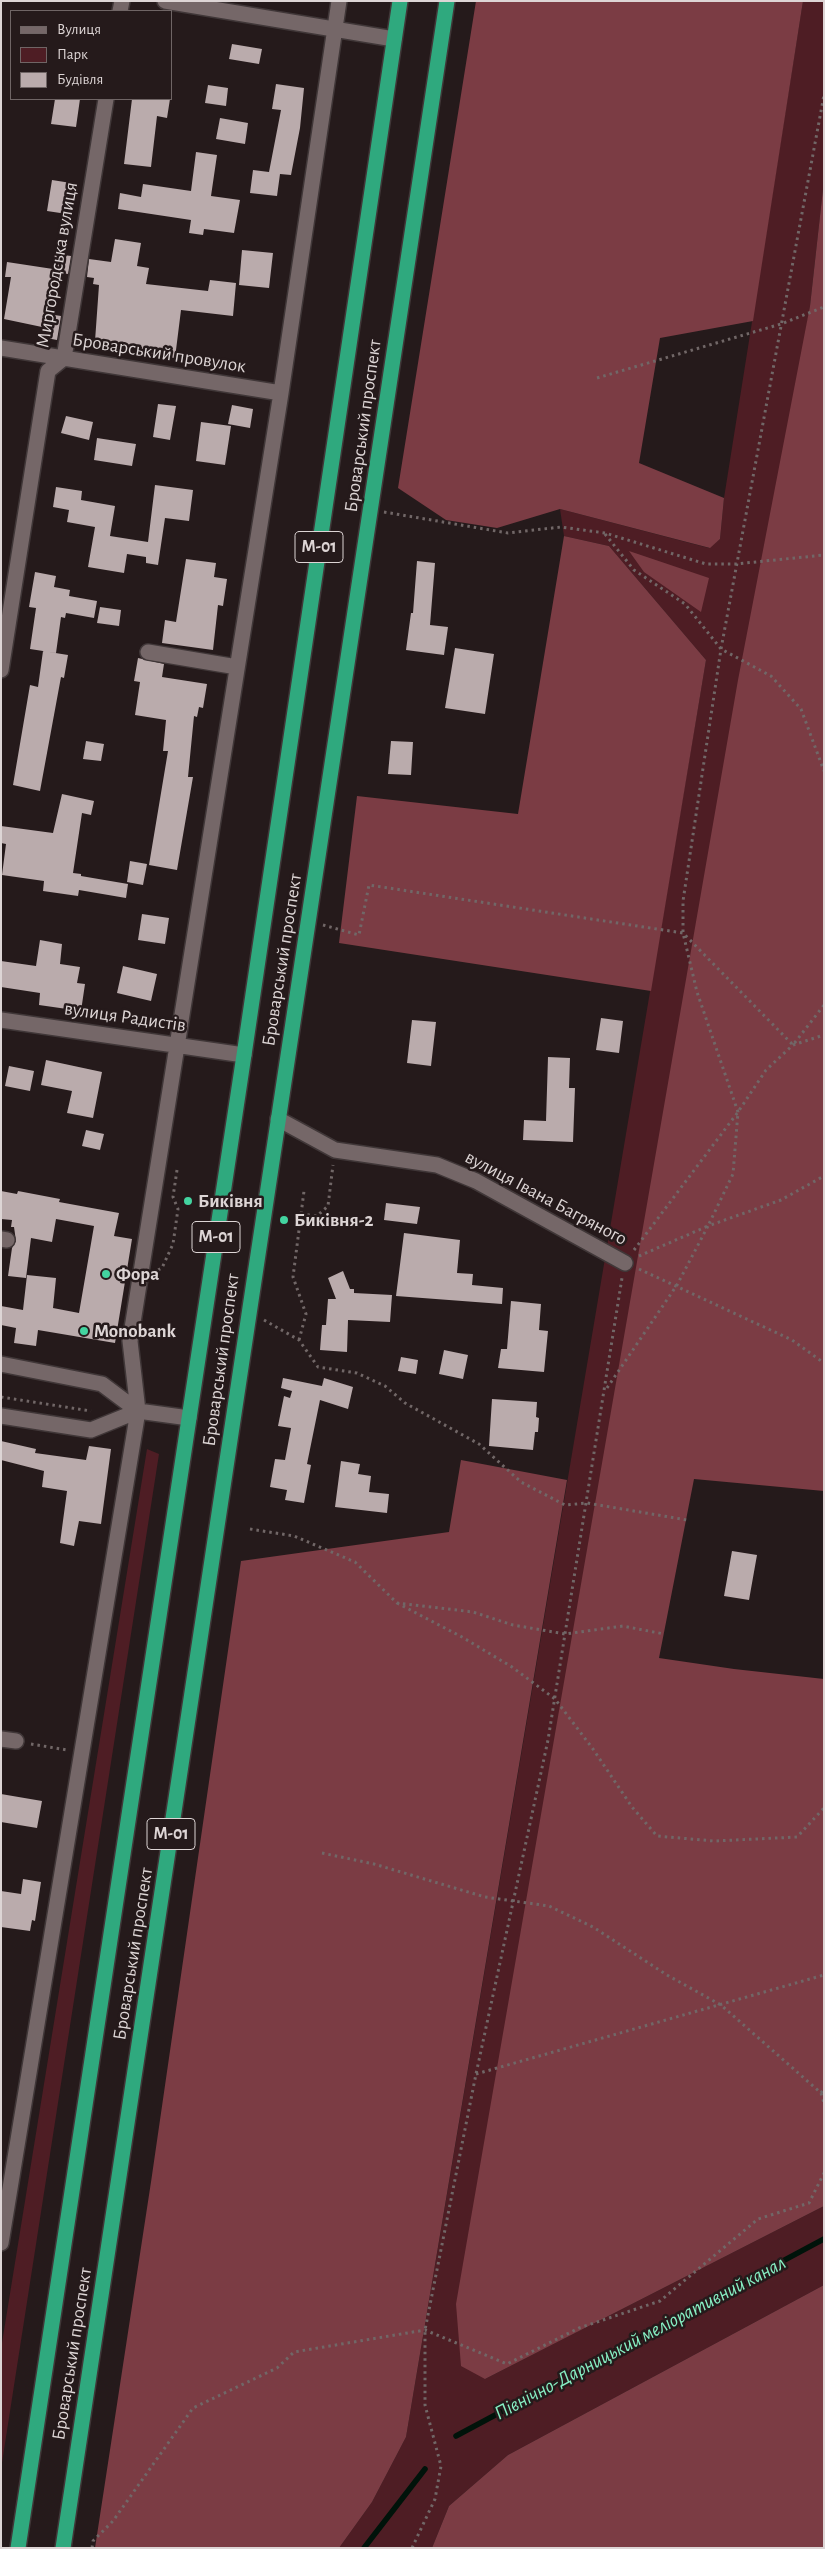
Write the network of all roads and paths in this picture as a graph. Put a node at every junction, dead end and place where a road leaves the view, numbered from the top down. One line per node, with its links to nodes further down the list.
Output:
1 (165, 1): 5 (street)
2 (339, 1): 6 (street)
3 (400, 1): 7 (highway, Броварський проспект / М-01)
4 (446, 1): 16 (highway, Броварський проспект / М-01)
5 (256, 9): 6 (street)
6 (335, 29): 7 (street); 15 (street)
7 (394, 39): 32 (highway, Броварський проспект / М-01)
8 (824, 95): 11 (path)
9 (106, 100): 13 (street, Миргородська вулиця)
10 (824, 307): 11 (path)
11 (781, 324): 14 (path); 19 (path)
12 (1, 348): 13 (street, Броварський провулок)
13 (64, 358): 15 (street, Броварський провулок); 23 (street, Миргородська вулиця)
14 (597, 378)
15 (281, 393): 22 (street)
16 (371, 510): 17 (path); 25 (highway, Броварський проспект / М-01)
17 (605, 534): 19 (path); 20 (path)
18 (824, 555): 19 (path)
19 (736, 564): 20 (path)
20 (721, 649): 24 (path); 26 (path)
21 (148, 652): 22 (street)
22 (238, 667): 30 (street)
23 (1, 670)
24 (824, 771)
25 (308, 920): 26 (path); 34 (highway, Броварський проспект / М-01)
26 (683, 933): 31 (path); 33 (path)
27 (824, 1005): 31 (path)
28 (1, 1020): 30 (street, вулиця Радистів)
29 (824, 1036): 31 (path)
30 (177, 1044): 32 (street, вулиця Радистів); 42 (street)
31 (793, 1045): 33 (path)
32 (244, 1055): 53 (highway, Броварський проспект / М-01)
33 (738, 1112): 40 (path); 41 (path)
34 (278, 1119): 35 (street, вулиця Івана Багряного); 44 (highway, Броварський проспект / М-01)
35 (335, 1150): 39 (path); 41 (street, вулиця Івана Багряного)
36 (177, 1170): 42 (path)
37 (824, 1176): 40 (path)
38 (304, 1191): 39 (path)
39 (301, 1214): 45 (path)
40 (708, 1226): 41 (path); 43 (path)
41 (625, 1262): 43 (path); 48 (path)
42 (140, 1278): 50 (street)
43 (677, 1284): 46 (path); 48 (path)
44 (248, 1310): 45 (path); 76 (highway, Броварський проспект / М-01)
45 (299, 1340): 54 (path)
46 (824, 1363)
47 (1, 1364): 50 (street)
48 (606, 1390): 54 (path)
49 (1, 1397): 51 (path)
50 (138, 1411): 52 (street); 53 (street, Броварський проспект); 62 (street)
51 (95, 1412)
52 (1, 1416)
53 (189, 1418): 75 (highway, Броварський проспект / М-01)
54 (587, 1503): 55 (path); 58 (path)
55 (687, 1520)
56 (250, 1529): 57 (path)
57 (397, 1603): 58 (path); 60 (path)
58 (565, 1634): 59 (path); 60 (path)
59 (664, 1634)
60 (555, 1700): 63 (path); 65 (path)
61 (8, 1740): 62 (path)
62 (82, 1752): 73 (street)
63 (824, 1808)
64 (322, 1853): 65 (path)
65 (513, 1902): 67 (path); 68 (path)
66 (824, 1975): 67 (path)
67 (721, 2005): 68 (path); 70 (path)
68 (476, 2074): 74 (path)
69 (824, 2089): 70 (path)
70 (821, 2094): 71 (path)
71 (824, 2103)
72 (824, 2173): 74 (path)
73 (2, 2234)
74 (425, 2330): 77 (path); 78 (path)
75 (18, 2548)
76 (63, 2548)
77 (92, 2548)
78 (412, 2548)

